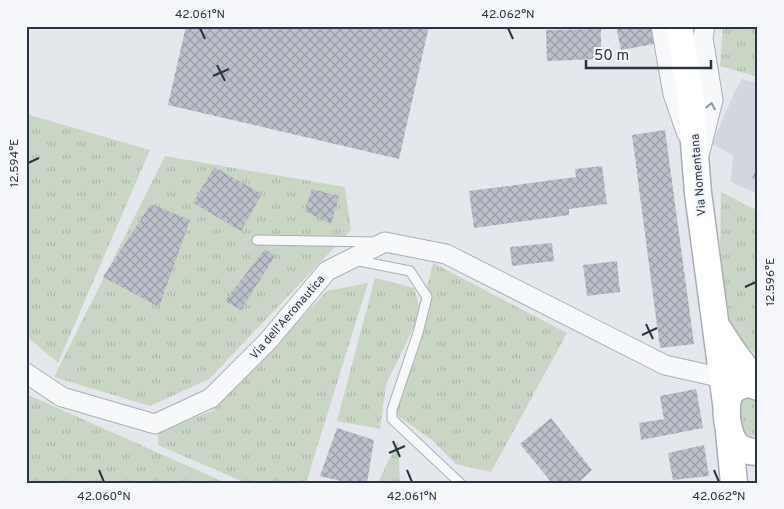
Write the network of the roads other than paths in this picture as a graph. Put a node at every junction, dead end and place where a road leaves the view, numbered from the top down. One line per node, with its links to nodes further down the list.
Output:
1 (661, 26): 4 (street)
2 (679, 26): 4 (main road, Via Nomentana)
3 (705, 26): 4 (street, one-way to 3)
4 (695, 161): 8 (main road, Via Nomentana)
5 (257, 240): 6 (lane)
6 (385, 242): 7 (street, Via dell'Aeronautica); 10 (street)
7 (352, 259): 9 (street, Via dell'Aeronautica); 15 (lane)
8 (716, 324): 10 (main road, Via Nomentana); 11 (main road, Via Nomentana)
9 (26, 373)
10 (723, 378): 11 (street); 12 (main road, Via Nomentana)
11 (755, 385): 12 (main road)
12 (728, 421): 13 (main road); 16 (main road, Via Nomentana)
13 (758, 452)
14 (758, 456): 17 (main road)
15 (460, 483)
16 (734, 483)
17 (748, 483)

